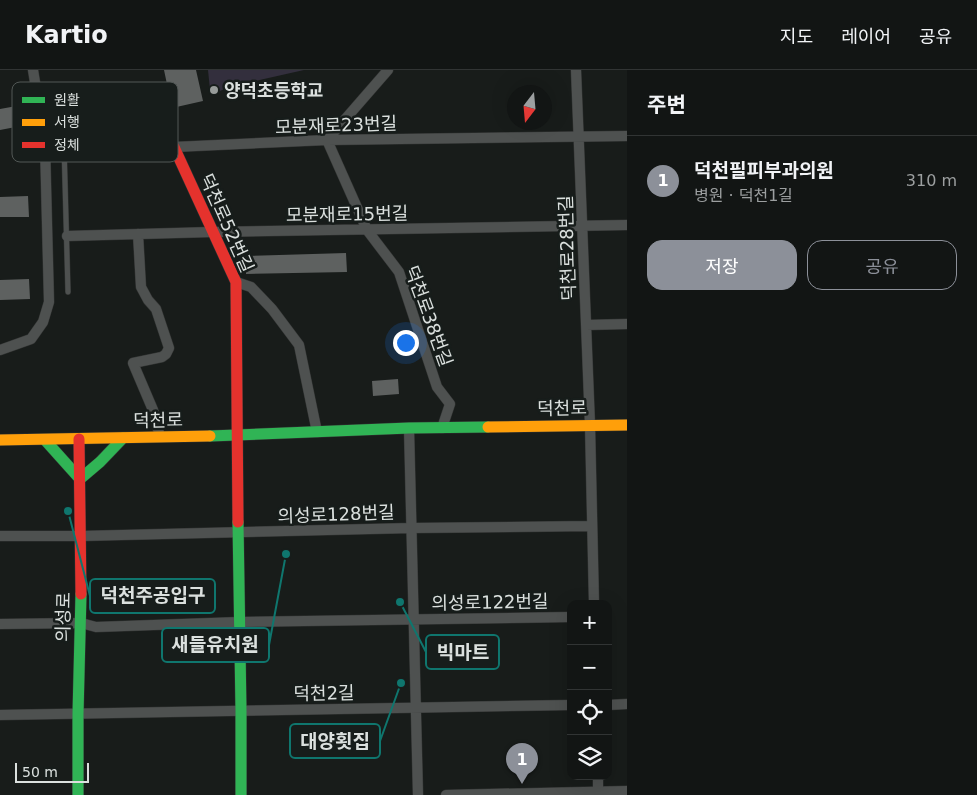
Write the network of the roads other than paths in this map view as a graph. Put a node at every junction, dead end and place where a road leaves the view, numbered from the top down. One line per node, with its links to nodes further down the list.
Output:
1 (388, 70): 5 (street)
2 (576, 70): 3 (street, 덕천로28번길)
3 (579, 136): 4 (street, 모분재로23번길); 5 (street, 모분재로23번길); 11 (street, 덕천로28번길)
4 (627, 136)
5 (327, 140): 6 (street, 모분재로23번길); 12 (street, 덕천로38번길)
6 (178, 147)
7 (178, 156): 13 (main road, 덕천로52번길)
8 (45, 162): 20 (street)
9 (65, 162): 15 (lane)
10 (627, 225): 11 (street, 모분재로15번길)
11 (582, 226): 12 (street, 모분재로15번길); 19 (street, 덕천로28번길)
12 (367, 230): 13 (street, 모분재로15번길); 24 (street, 덕천로38번길)
13 (212, 232): 14 (street, 모분재로15번길); 16 (main road, 덕천로52번길)
14 (138, 234): 15 (street, 모분재로15번길); 27 (street)
15 (67, 236): 17 (lane)
16 (236, 282): 25 (street); 26 (main road, 덕천로52번길)
17 (68, 292)
18 (627, 324): 19 (street)
19 (586, 325): 21 (street, 덕천로28번길)
20 (0, 350)
21 (590, 425): 22 (main road, 덕천로); 24 (main road, 덕천로); 33 (street, 덕천로28번길)
22 (627, 425)
23 (409, 428): 24 (main road, 덕천로); 25 (main road, 덕천로); 34 (street)
24 (442, 428)
25 (317, 432): 26 (main road, 덕천로)
26 (237, 436): 27 (main road, 덕천로); 35 (main road, 덕천로52번길)
27 (160, 437): 28 (main road, 덕천로)
28 (123, 438): 31 (main road, 덕천로); 32 (main road)
29 (0, 440): 30 (main road, 덕천로)
30 (45, 440): 31 (main road, 덕천로); 32 (main road)
31 (79, 440): 32 (main road, 의성로)
32 (80, 479): 37 (main road, 의성로)
33 (592, 526): 34 (street, 의성로128번길); 38 (street, 덕천로28번길)
34 (412, 528): 35 (street, 의성로128번길); 40 (street)
35 (238, 533): 37 (street, 의성로128번길); 41 (main road, 덕천로52번길)
36 (0, 536): 37 (street, 의성로128번길)
37 (81, 536): 42 (main road, 의성로)
38 (594, 600)
39 (567, 617): 40 (street, 의성로122번길)
40 (414, 619): 41 (street, 의성로122번길); 47 (street)
41 (240, 622): 42 (street, 의성로122번길); 48 (main road, 덕천로52번길)
42 (81, 623): 43 (street, 의성로122번길); 49 (main road, 의성로)
43 (0, 624)
44 (627, 704): 46 (street)
45 (567, 705): 47 (street, 덕천2길)
46 (612, 705)
47 (416, 708): 48 (street, 덕천2길); 56 (street)
48 (241, 711): 49 (street, 덕천2길); 55 (main road, 덕천로52번길)
49 (78, 714): 50 (street, 덕천2길); 54 (main road, 의성로)
50 (0, 715)
51 (598, 780): 53 (street)
52 (627, 791): 53 (street)
53 (598, 793): 57 (street)
54 (78, 795)
55 (241, 795)
56 (418, 795)
57 (446, 795)

